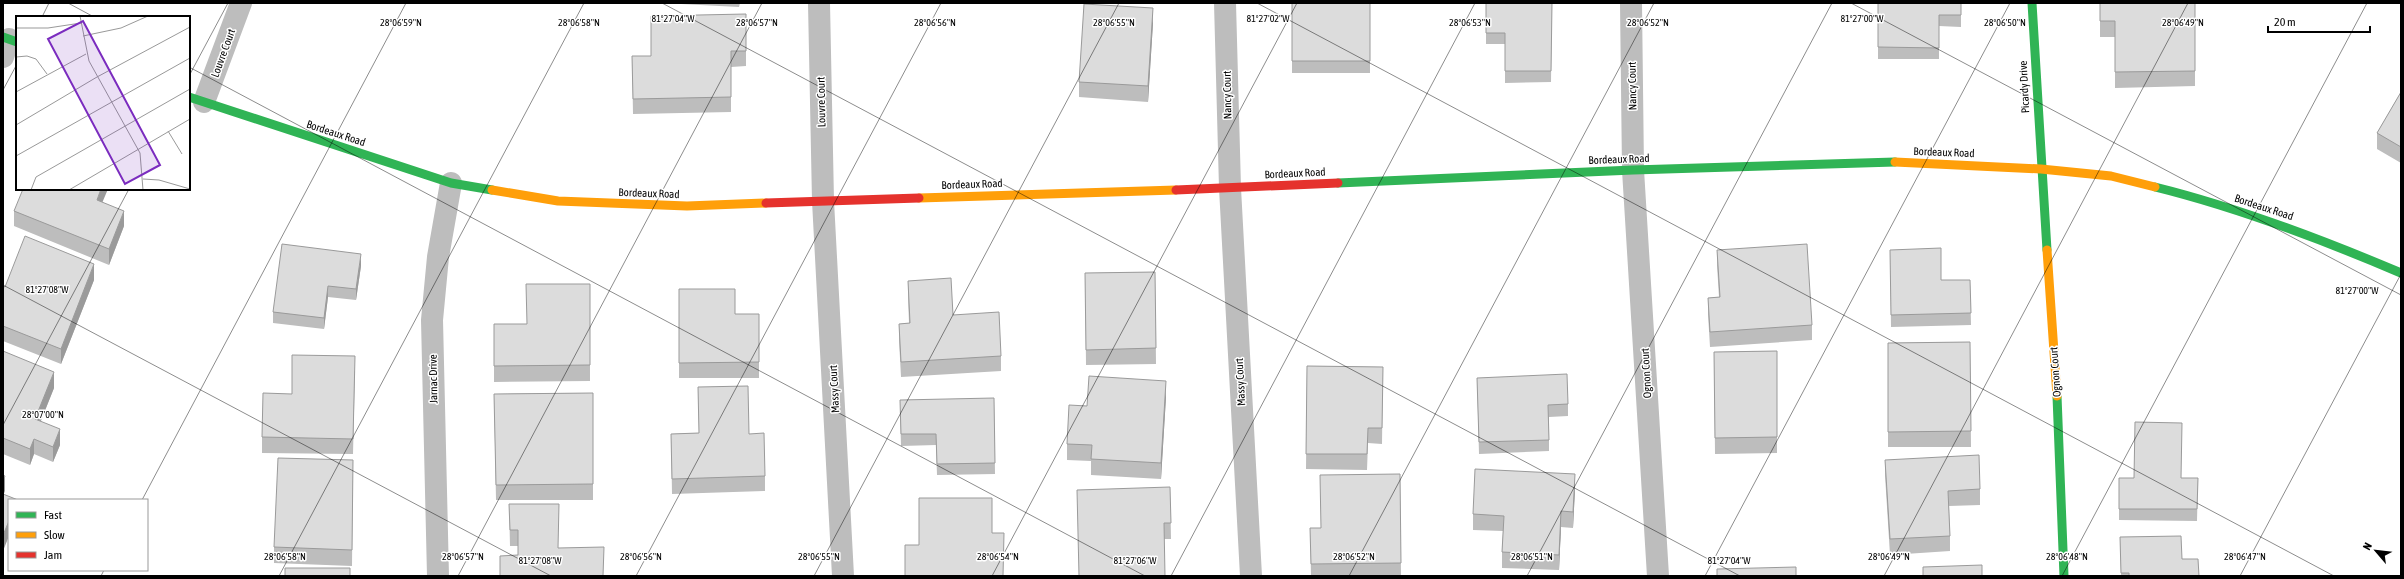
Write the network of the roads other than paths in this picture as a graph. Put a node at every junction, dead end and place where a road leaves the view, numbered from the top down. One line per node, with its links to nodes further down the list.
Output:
1 (241, 3): 6 (street, Louvre Court)
2 (819, 3): 11 (street, Louvre Court)
3 (1225, 3): 10 (street, Nancy Court)
4 (1631, 3): 8 (street, Nancy Court)
5 (2032, 3): 7 (street, Picardy Drive)
6 (197, 100): 9 (street, Bordeaux Road)
7 (2041, 169): 8 (street, Bordeaux Road); 12 (street, Bordeaux Road); 17 (street, Ognon Court)
8 (1633, 170): 10 (street, Bordeaux Road); 16 (street, Ognon Court)
9 (451, 183): 11 (street, Bordeaux Road); 13 (street, Jarnac Drive)
10 (1230, 188): 11 (street, Bordeaux Road); 15 (street, Massy Court)
11 (823, 201): 14 (street, Massy Court)
12 (2401, 272)
13 (438, 576)
14 (843, 576)
15 (1251, 576)
16 (1658, 576)
17 (2064, 576)

